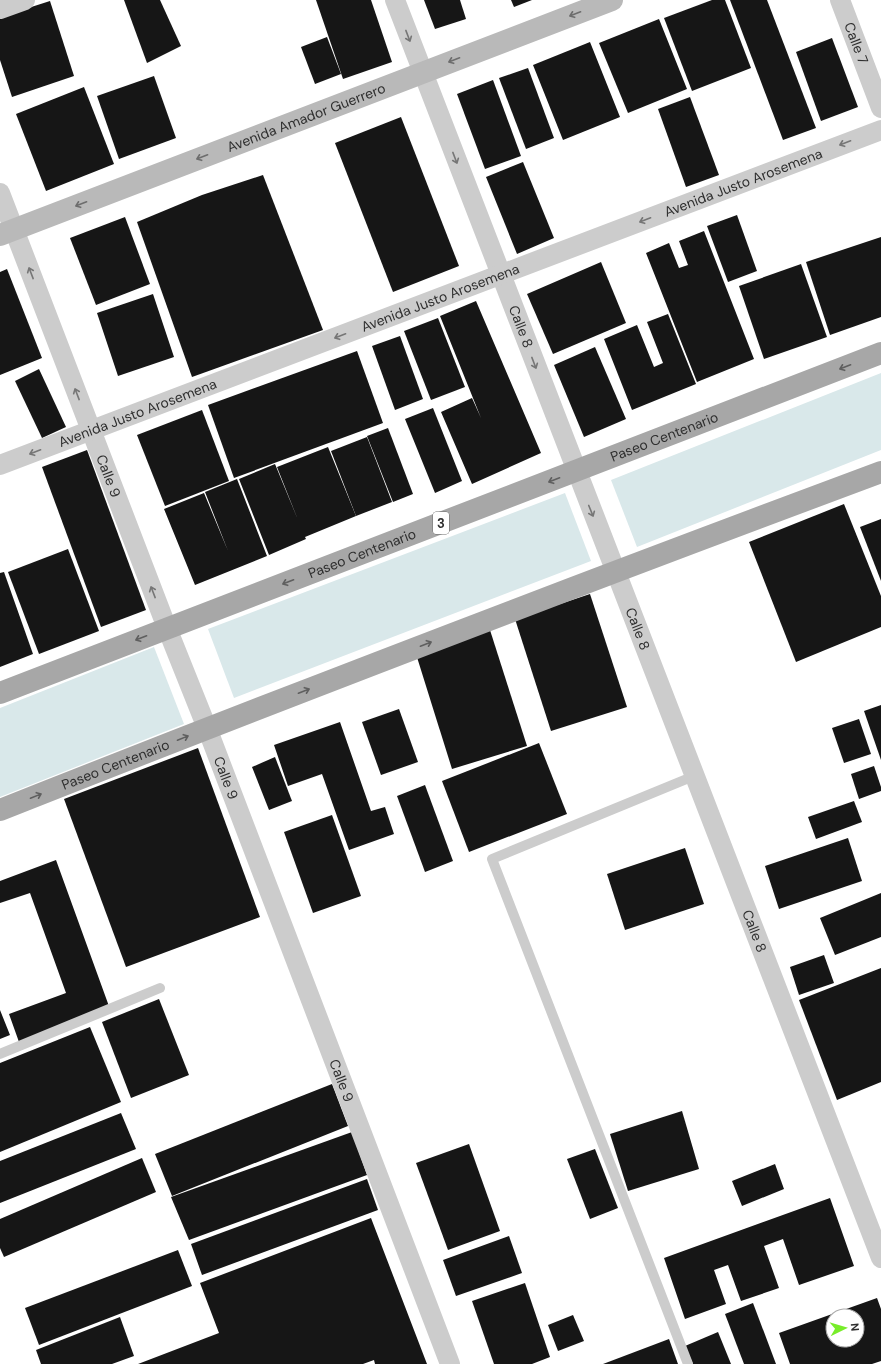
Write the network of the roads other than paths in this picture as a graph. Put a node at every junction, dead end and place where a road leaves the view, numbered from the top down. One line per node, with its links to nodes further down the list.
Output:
1 (25, 0): 5 (street)
2 (394, 0): 6 (street, Calle 8, one-way to 6)
3 (612, 0): 6 (main road, Avenida Amador Guerrero, one-way to 6)
4 (840, 0): 7 (street, Calle 7)
5 (0, 9)
6 (422, 73): 10 (main road, Avenida Amador Guerrero, one-way to 10); 11 (street, Calle 8, one-way to 11)
7 (881, 108)
8 (881, 130): 11 (street, Avenida Justo Arosemena, one-way to 11)
9 (0, 193): 10 (street, Calle 9)
10 (7, 232): 13 (street, Calle 9, one-way to 10)
11 (500, 275): 13 (street, Avenida Justo Arosemena, one-way to 13); 15 (street, Calle 8, one-way to 15)
12 (881, 353): 15 (main road, Paseo Centenario / 3, one-way to 15)
13 (91, 431): 14 (street, Avenida Justo Arosemena, one-way to 14); 18 (street, Calle 9, one-way to 13)
14 (0, 465)
15 (576, 471): 17 (street, Calle 8, one-way to 17); 18 (main road, Paseo Centenario / 3, one-way to 18)
16 (881, 472): 17 (main road, Paseo Centenario)
17 (615, 571): 20 (main road, Paseo Centenario, one-way to 17); 21 (street, Calle 8)
18 (167, 628): 19 (main road, Paseo Centenario / 3, one-way to 19); 20 (street, Calle 9)
19 (0, 693)
20 (207, 728): 22 (main road, Paseo Centenario, one-way to 20); 26 (street, Calle 9)
21 (694, 776): 25 (street, Calle 8); 27 (lane)
22 (0, 810)
23 (160, 988): 24 (lane)
24 (0, 1054)
25 (881, 1258)
26 (450, 1364)
27 (688, 1364)

